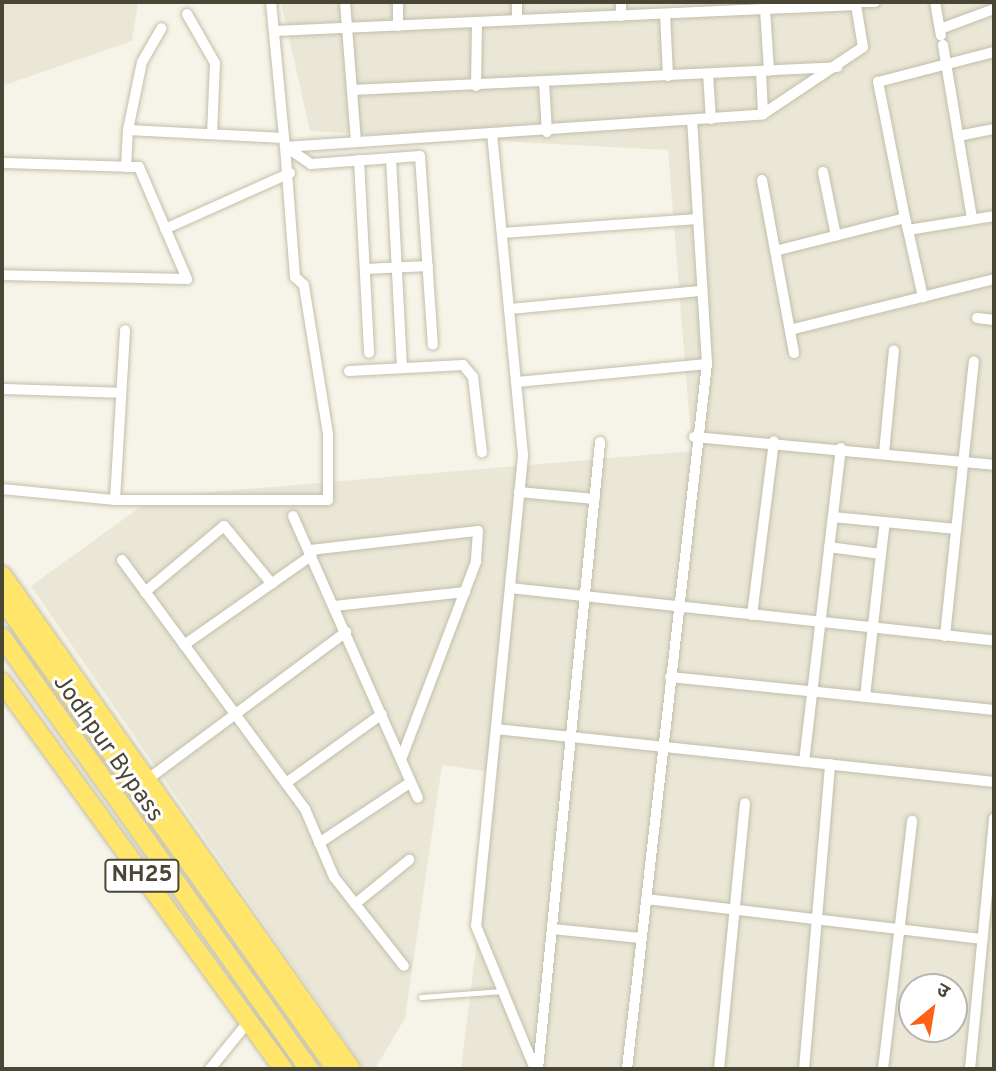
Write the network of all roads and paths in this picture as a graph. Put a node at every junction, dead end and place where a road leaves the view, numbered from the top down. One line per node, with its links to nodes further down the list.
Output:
1 (271, 2): 20 (street)
2 (345, 2): 19 (street)
3 (398, 2): 17 (street)
4 (517, 2): 15 (street)
5 (621, 2): 14 (street)
6 (875, 2): 8 (street)
7 (935, 2): 21 (street)
8 (856, 3): 10 (street); 24 (street)
9 (738, 6): 10 (street); 13 (street)
10 (765, 9): 25 (street)
11 (994, 9): 21 (street)
12 (187, 14): 38 (street)
13 (665, 14): 14 (street); 27 (street)
14 (621, 16): 15 (street)
15 (517, 20): 16 (street)
16 (477, 22): 17 (street); 29 (street)
17 (398, 26): 19 (street)
18 (162, 28): 35 (street)
19 (347, 28): 20 (street); 30 (street)
20 (275, 32): 40 (street)
21 (941, 36): 23 (street)
22 (994, 52): 23 (street)
23 (946, 64): 39 (street); 50 (street)
24 (839, 67): 25 (street); 31 (street)
25 (765, 71): 26 (street); 31 (street)
26 (708, 74): 27 (street); 32 (street)
27 (668, 76): 28 (street)
28 (544, 82): 29 (street); 36 (street)
29 (476, 86): 30 (street)
30 (352, 90): 41 (street)
31 (763, 114): 32 (street)
32 (711, 119): 33 (street)
33 (692, 121): 36 (street); 51 (street)
34 (994, 129): 39 (street)
35 (128, 130): 38 (street); 45 (street)
36 (547, 132): 37 (street)
37 (492, 133): 41 (street); 55 (street)
38 (212, 134): 40 (street)
39 (958, 136): 52 (street)
40 (285, 142): 41 (street); 43 (street); 47 (street)
41 (356, 142)
42 (391, 158): 43 (street); 58 (street); 59 (street)
43 (359, 160): 60 (street)
44 (2, 163): 45 (street)
45 (126, 167): 53 (street)
46 (823, 172): 56 (street)
47 (290, 173): 53 (street); 92 (street)
48 (762, 180): 57 (street)
49 (994, 216): 52 (street)
50 (905, 218): 54 (street); 56 (street)
51 (698, 219): 55 (street); 63 (street)
52 (972, 219): 54 (street)
53 (165, 229): 61 (street)
54 (908, 230): 64 (street)
55 (502, 233): 65 (street)
56 (836, 236): 57 (street)
57 (775, 251): 69 (street)
58 (428, 265): 59 (street); 70 (street)
59 (397, 267): 60 (street); 76 (street)
60 (365, 269): 72 (street)
61 (2, 275)
62 (994, 279): 64 (street)
63 (702, 291): 65 (street); 75 (street)
64 (923, 297): 69 (street)
65 (510, 309): 78 (street)
66 (977, 318): 67 (street)
67 (994, 320)
68 (125, 330): 80 (street)
69 (790, 330): 73 (street)
70 (433, 345)
71 (894, 350): 86 (street)
72 (369, 353)
73 (794, 353)
74 (974, 362): 87 (street)
75 (707, 364): 78 (street); 81 (street)
76 (402, 367): 77 (street); 85 (street)
77 (349, 371)
78 (517, 382): 90 (street)
79 (2, 389): 80 (street)
80 (121, 393): 92 (street)
81 (694, 437): 82 (street); 109 (street)
82 (774, 441): 84 (street); 110 (street)
83 (600, 442): 91 (street)
84 (841, 449): 86 (street); 94 (street)
85 (482, 452)
86 (884, 453): 87 (street)
87 (963, 462): 88 (street); 96 (street)
88 (994, 465)
89 (2, 489): 92 (street)
90 (519, 492): 91 (street); 103 (street)
91 (595, 499): 106 (street)
92 (115, 500)
93 (293, 516): 98 (street)
94 (833, 517): 95 (street); 97 (street)
95 (885, 522): 96 (street); 99 (street)
96 (956, 529): 114 (street)
97 (830, 547): 99 (street); 111 (street)
98 (311, 552): 102 (street); 105 (street); 108 (street)
99 (881, 554): 112 (street)
100 (122, 560): 104 (street)
101 (2, 575): 131 (highway, NH25)
102 (272, 584): 104 (street); 117 (street)
103 (510, 588): 106 (street); 125 (street)
104 (145, 592): 117 (street)
105 (465, 592): 108 (street); 128 (street)
106 (585, 597): 109 (street); 126 (street)
107 (2, 599): 158 (highway, Jodhpur Bypass / NH25)
108 (334, 606): 113 (street)
109 (677, 607): 110 (street); 118 (street)
110 (752, 615): 111 (street)
111 (821, 622): 112 (street); 120 (street)
112 (871, 628): 114 (street); 121 (street)
113 (346, 632): 123 (street); 124 (street)
114 (945, 636): 116 (street)
115 (2, 637): 157 (highway, Jodhpur Bypass / NH25)
116 (994, 641)
117 (184, 645): 123 (street)
118 (670, 677): 120 (street); 127 (street)
119 (2, 682): 154 (highway, NH25)
120 (812, 691): 121 (street); 129 (street)
121 (865, 697): 122 (street)
122 (994, 710)
123 (234, 713): 131 (street); 134 (street)
124 (382, 714): 128 (street); 134 (street)
125 (496, 729): 126 (street); 152 (street)
126 (571, 737): 127 (street); 145 (street)
127 (662, 747): 129 (street); 141 (street)
128 (401, 759): 132 (street)
129 (804, 762): 130 (street)
130 (830, 764): 133 (street); 144 (street)
131 (144, 782): 159 (highway, NH25)
132 (411, 782): 135 (street); 139 (street)
133 (994, 782)
134 (286, 783): 139 (street)
135 (418, 798)
136 (745, 803): 143 (street)
137 (994, 818): 148 (street)
138 (912, 821): 146 (street)
139 (319, 843): 142 (street)
140 (409, 860): 142 (street)
141 (646, 899): 143 (street); 147 (street)
142 (355, 904): 151 (street)
143 (734, 909): 144 (street); 162 (street)
144 (817, 919): 146 (street); 163 (street)
145 (552, 929): 147 (street); 160 (street)
146 (899, 929): 148 (street); 164 (street)
147 (641, 938): 161 (street)
148 (983, 939): 149 (street)
149 (981, 959): 150 (street); 165 (street)
150 (994, 960)
151 (404, 967)
152 (503, 991): 153 (lane); 160 (street)
153 (421, 997)
154 (249, 1021): 155 (street); 156 (highway, NH25)
155 (210, 1069)
156 (283, 1069)
157 (309, 1069)
158 (336, 1069)
159 (351, 1069)
160 (537, 1069)
161 (627, 1069)
162 (719, 1069)
163 (804, 1069)
164 (883, 1069)
165 (970, 1069)

